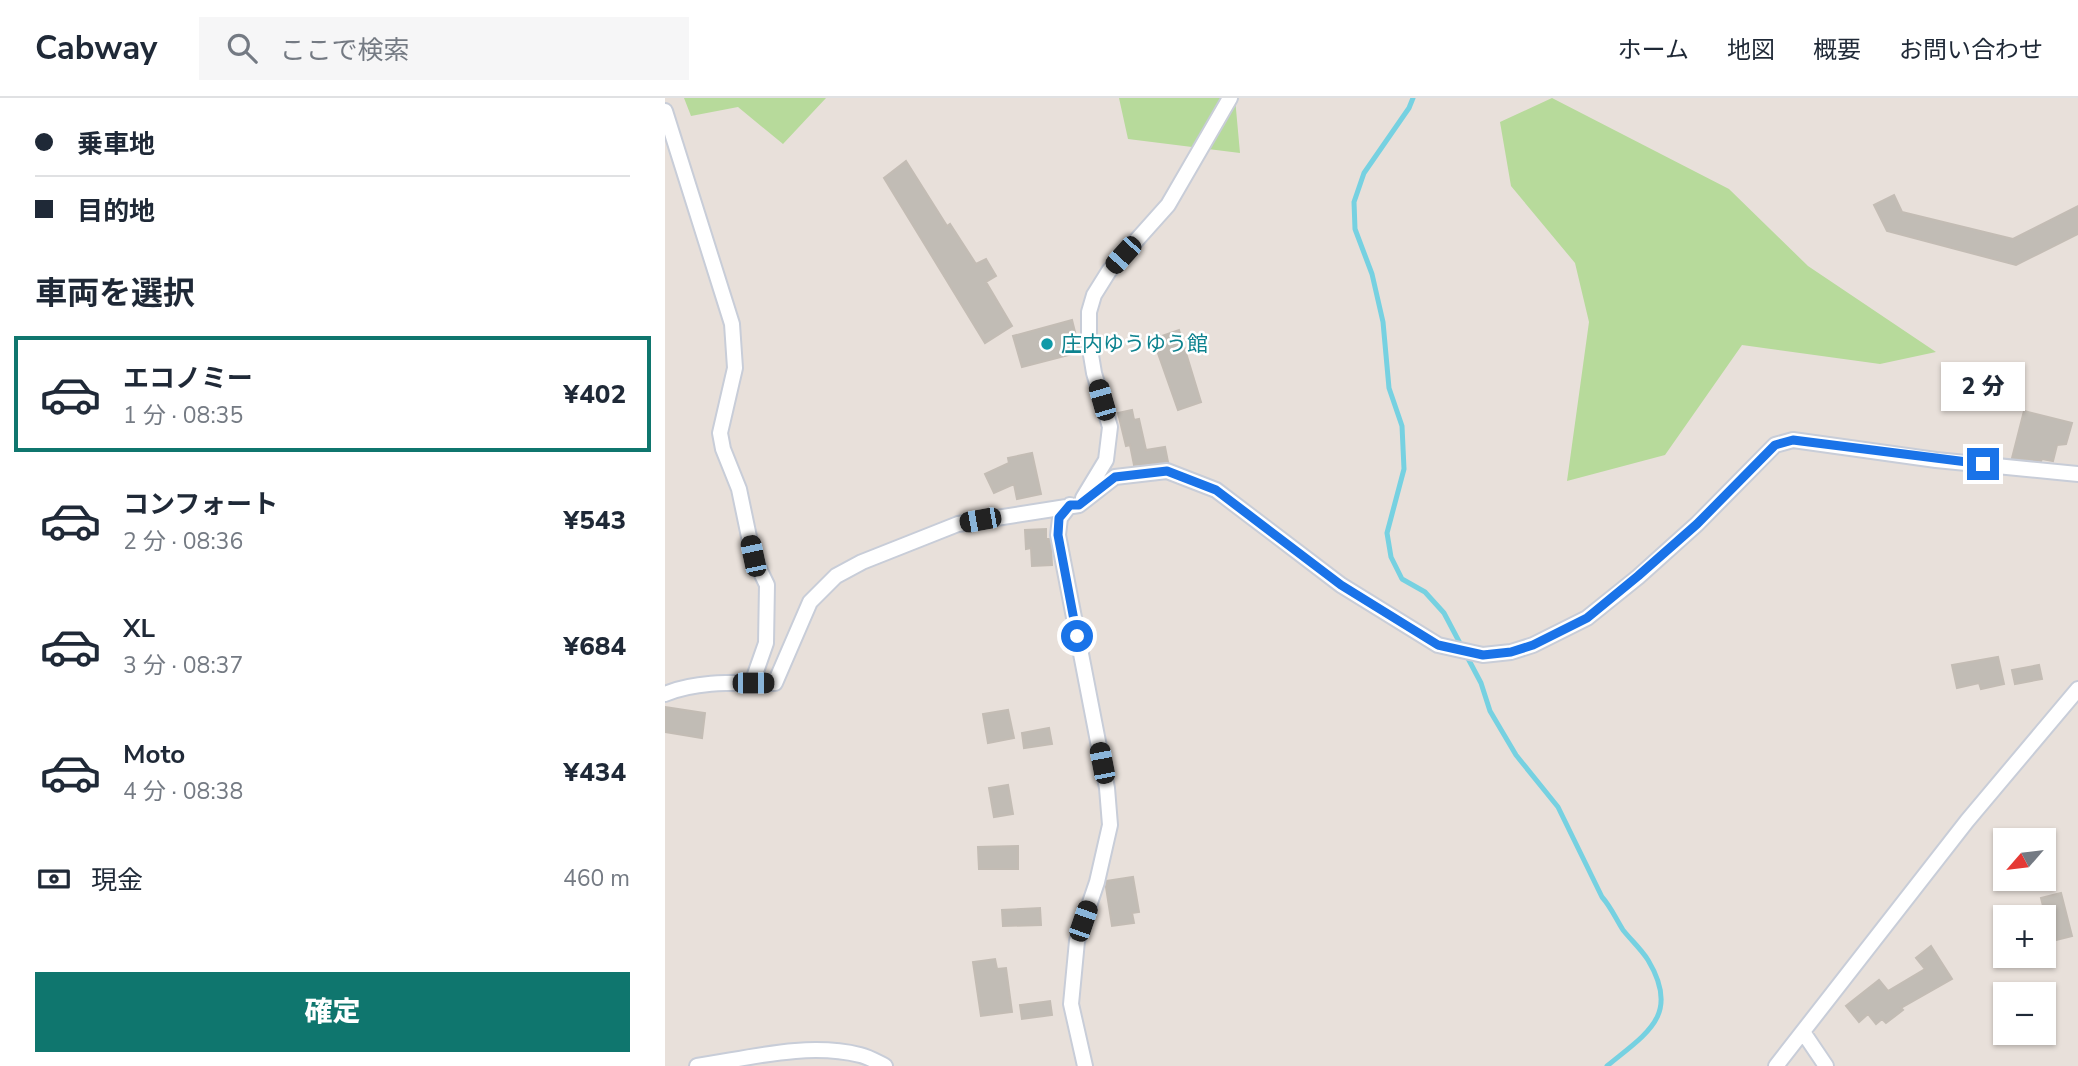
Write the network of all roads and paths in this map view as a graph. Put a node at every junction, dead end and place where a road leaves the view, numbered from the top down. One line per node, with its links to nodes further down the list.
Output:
1 (1230, 98): 4 (street)
2 (665, 111): 5 (street)
3 (2078, 474): 4 (street)
4 (1074, 505): 5 (street); 11 (street)
5 (753, 683): 7 (street)
6 (2078, 689): 8 (street)
7 (665, 694)
8 (1803, 1032): 12 (street); 13 (street)
9 (697, 1066): 10 (street)
10 (885, 1066)
11 (1085, 1066)
12 (1776, 1066)
13 (1826, 1066)

